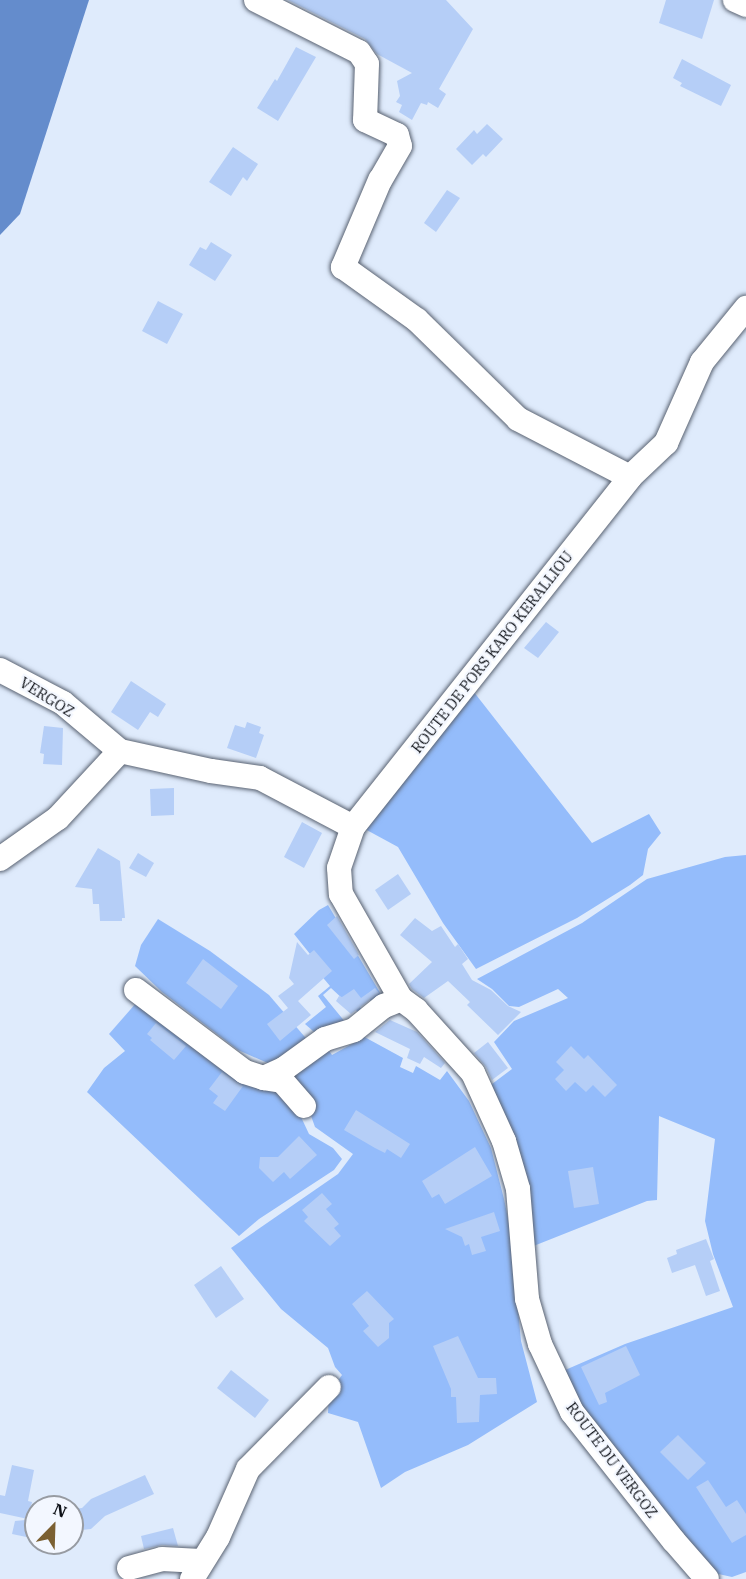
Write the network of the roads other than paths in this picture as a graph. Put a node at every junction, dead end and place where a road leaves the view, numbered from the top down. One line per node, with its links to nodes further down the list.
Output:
1 (256, 0): 5 (street)
2 (735, 0): 3 (street)
3 (746, 5)
4 (746, 308): 5 (street, ROUTE DE PORS KARO KERALLIOU)
5 (630, 477): 8 (street, ROUTE DE PORS KARO KERALLIOU)
6 (0, 670): 7 (street, VERGOZ)
7 (120, 751): 8 (street); 9 (street)
8 (353, 827): 11 (street, ROUTE DU VERGOZ)
9 (0, 859)
10 (136, 990): 12 (street)
11 (401, 999): 12 (street); 17 (street, ROUTE DU VERGOZ)
12 (264, 1078): 13 (street)
13 (304, 1106)
14 (329, 1388): 16 (street)
15 (129, 1568): 16 (street)
16 (197, 1570)
17 (707, 1579)

